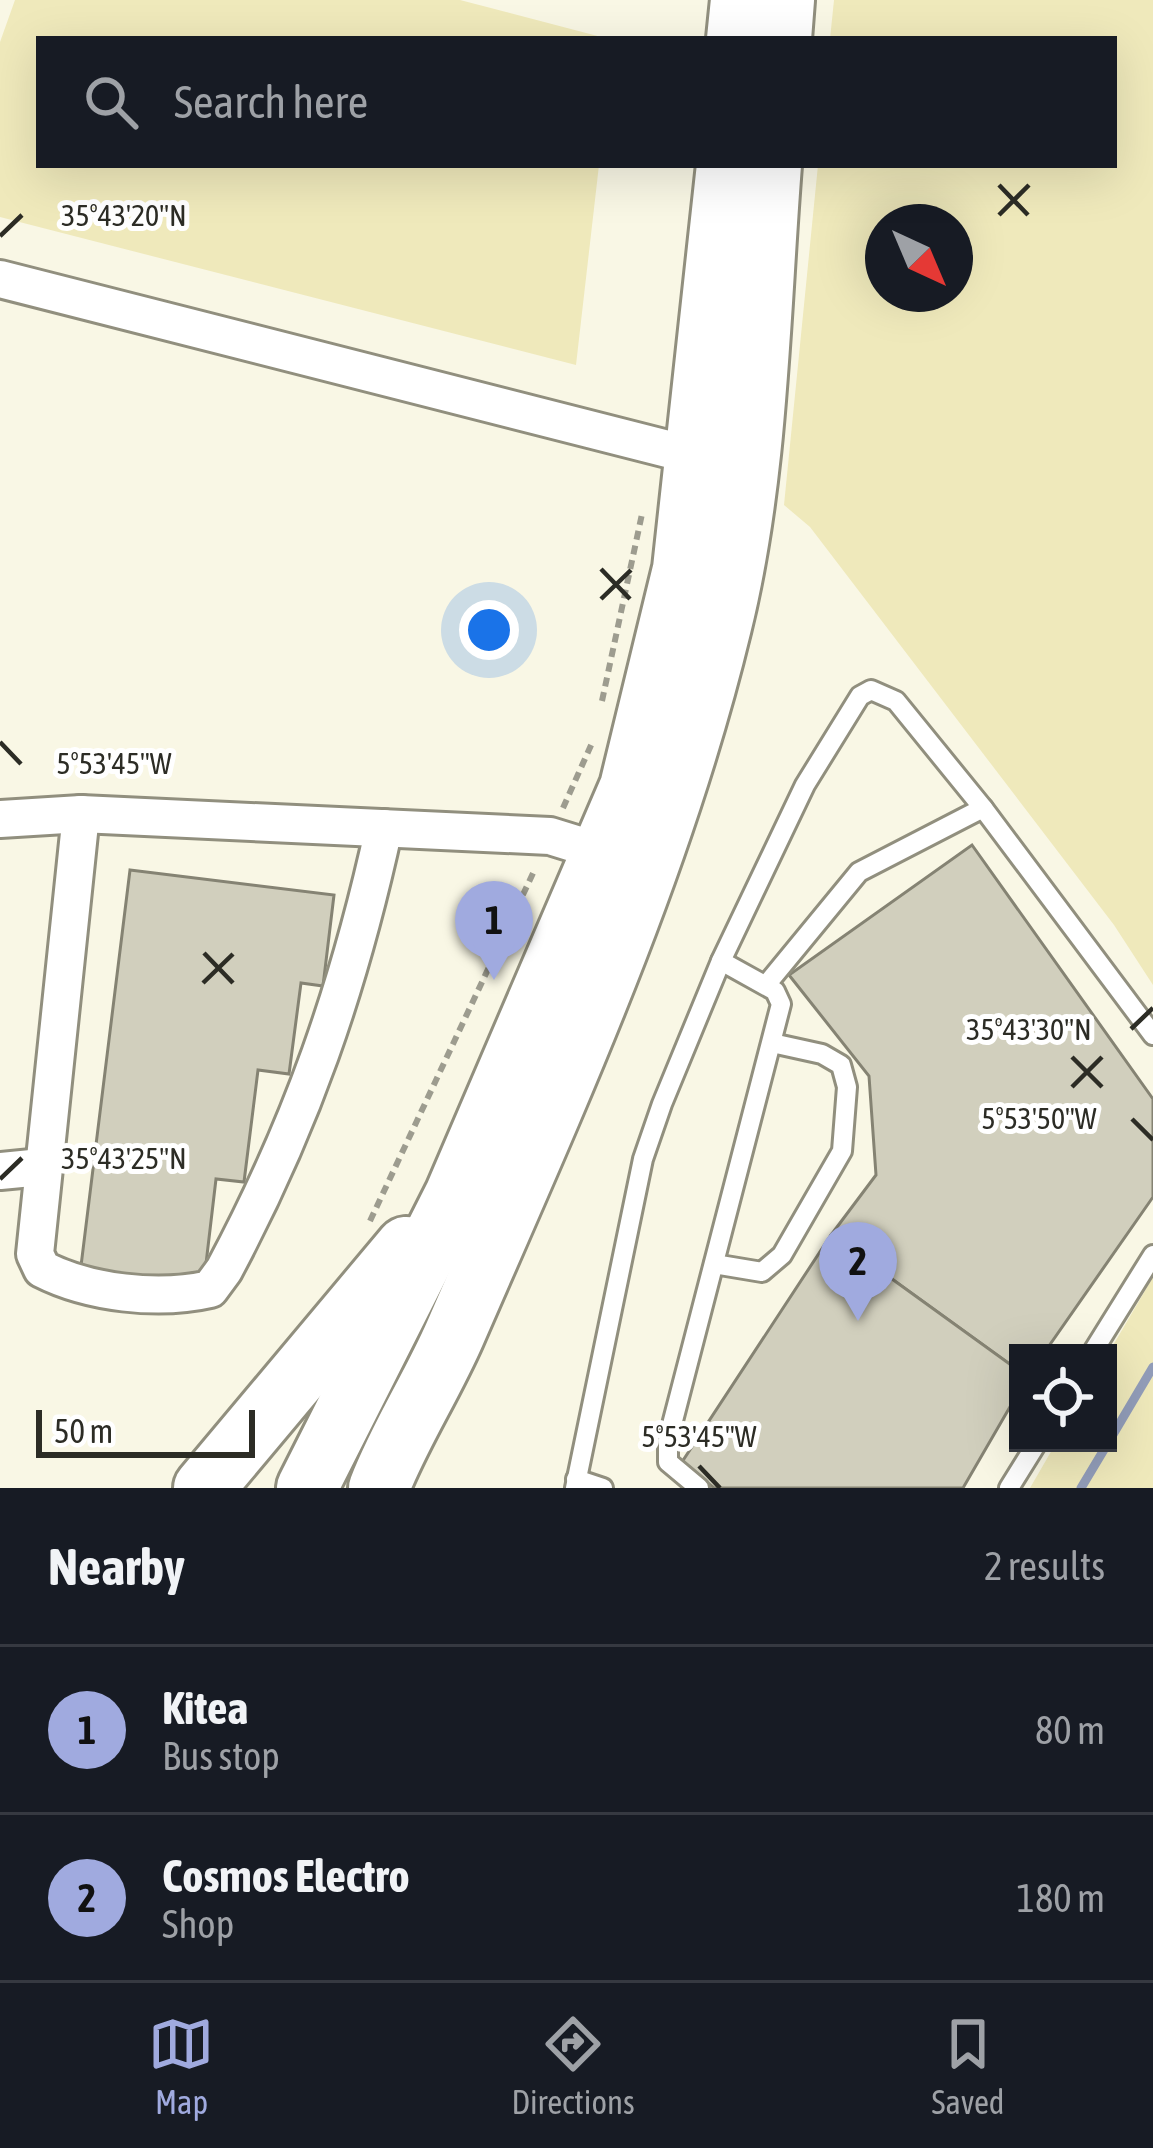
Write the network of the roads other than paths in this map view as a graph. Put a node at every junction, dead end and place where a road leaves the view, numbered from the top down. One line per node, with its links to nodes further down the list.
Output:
1 (741, 0): 3 (highway)
2 (784, 0): 4 (highway)
3 (737, 36)
4 (781, 36)
5 (726, 168): 8 (highway)
6 (771, 168): 28 (highway)
7 (0, 279): 8 (street)
8 (674, 450): 13 (highway)
9 (983, 808): 14 (lane); 15 (lane); 16 (lane)
10 (81, 814): 11 (street); 12 (street); 18 (street)
11 (0, 819)
12 (384, 828): 13 (street); 18 (street)
13 (577, 844): 20 (highway)
14 (721, 962): 15 (lane); 25 (lane)
15 (766, 985): 17 (lane)
16 (1153, 1035)
17 (772, 1043): 22 (lane); 22 (lane)
18 (42, 1167): 19 (street)
19 (0, 1171)
20 (455, 1195): 26 (highway); 27 (highway)
21 (1153, 1255): 23 (lane)
22 (713, 1264): 30 (lane)
23 (1098, 1344)
24 (1031, 1452): 31 (lane)
25 (576, 1484): 29 (lane)
26 (204, 1488)
27 (307, 1488)
28 (379, 1488)
29 (603, 1488)
30 (699, 1488)
31 (1009, 1488)

